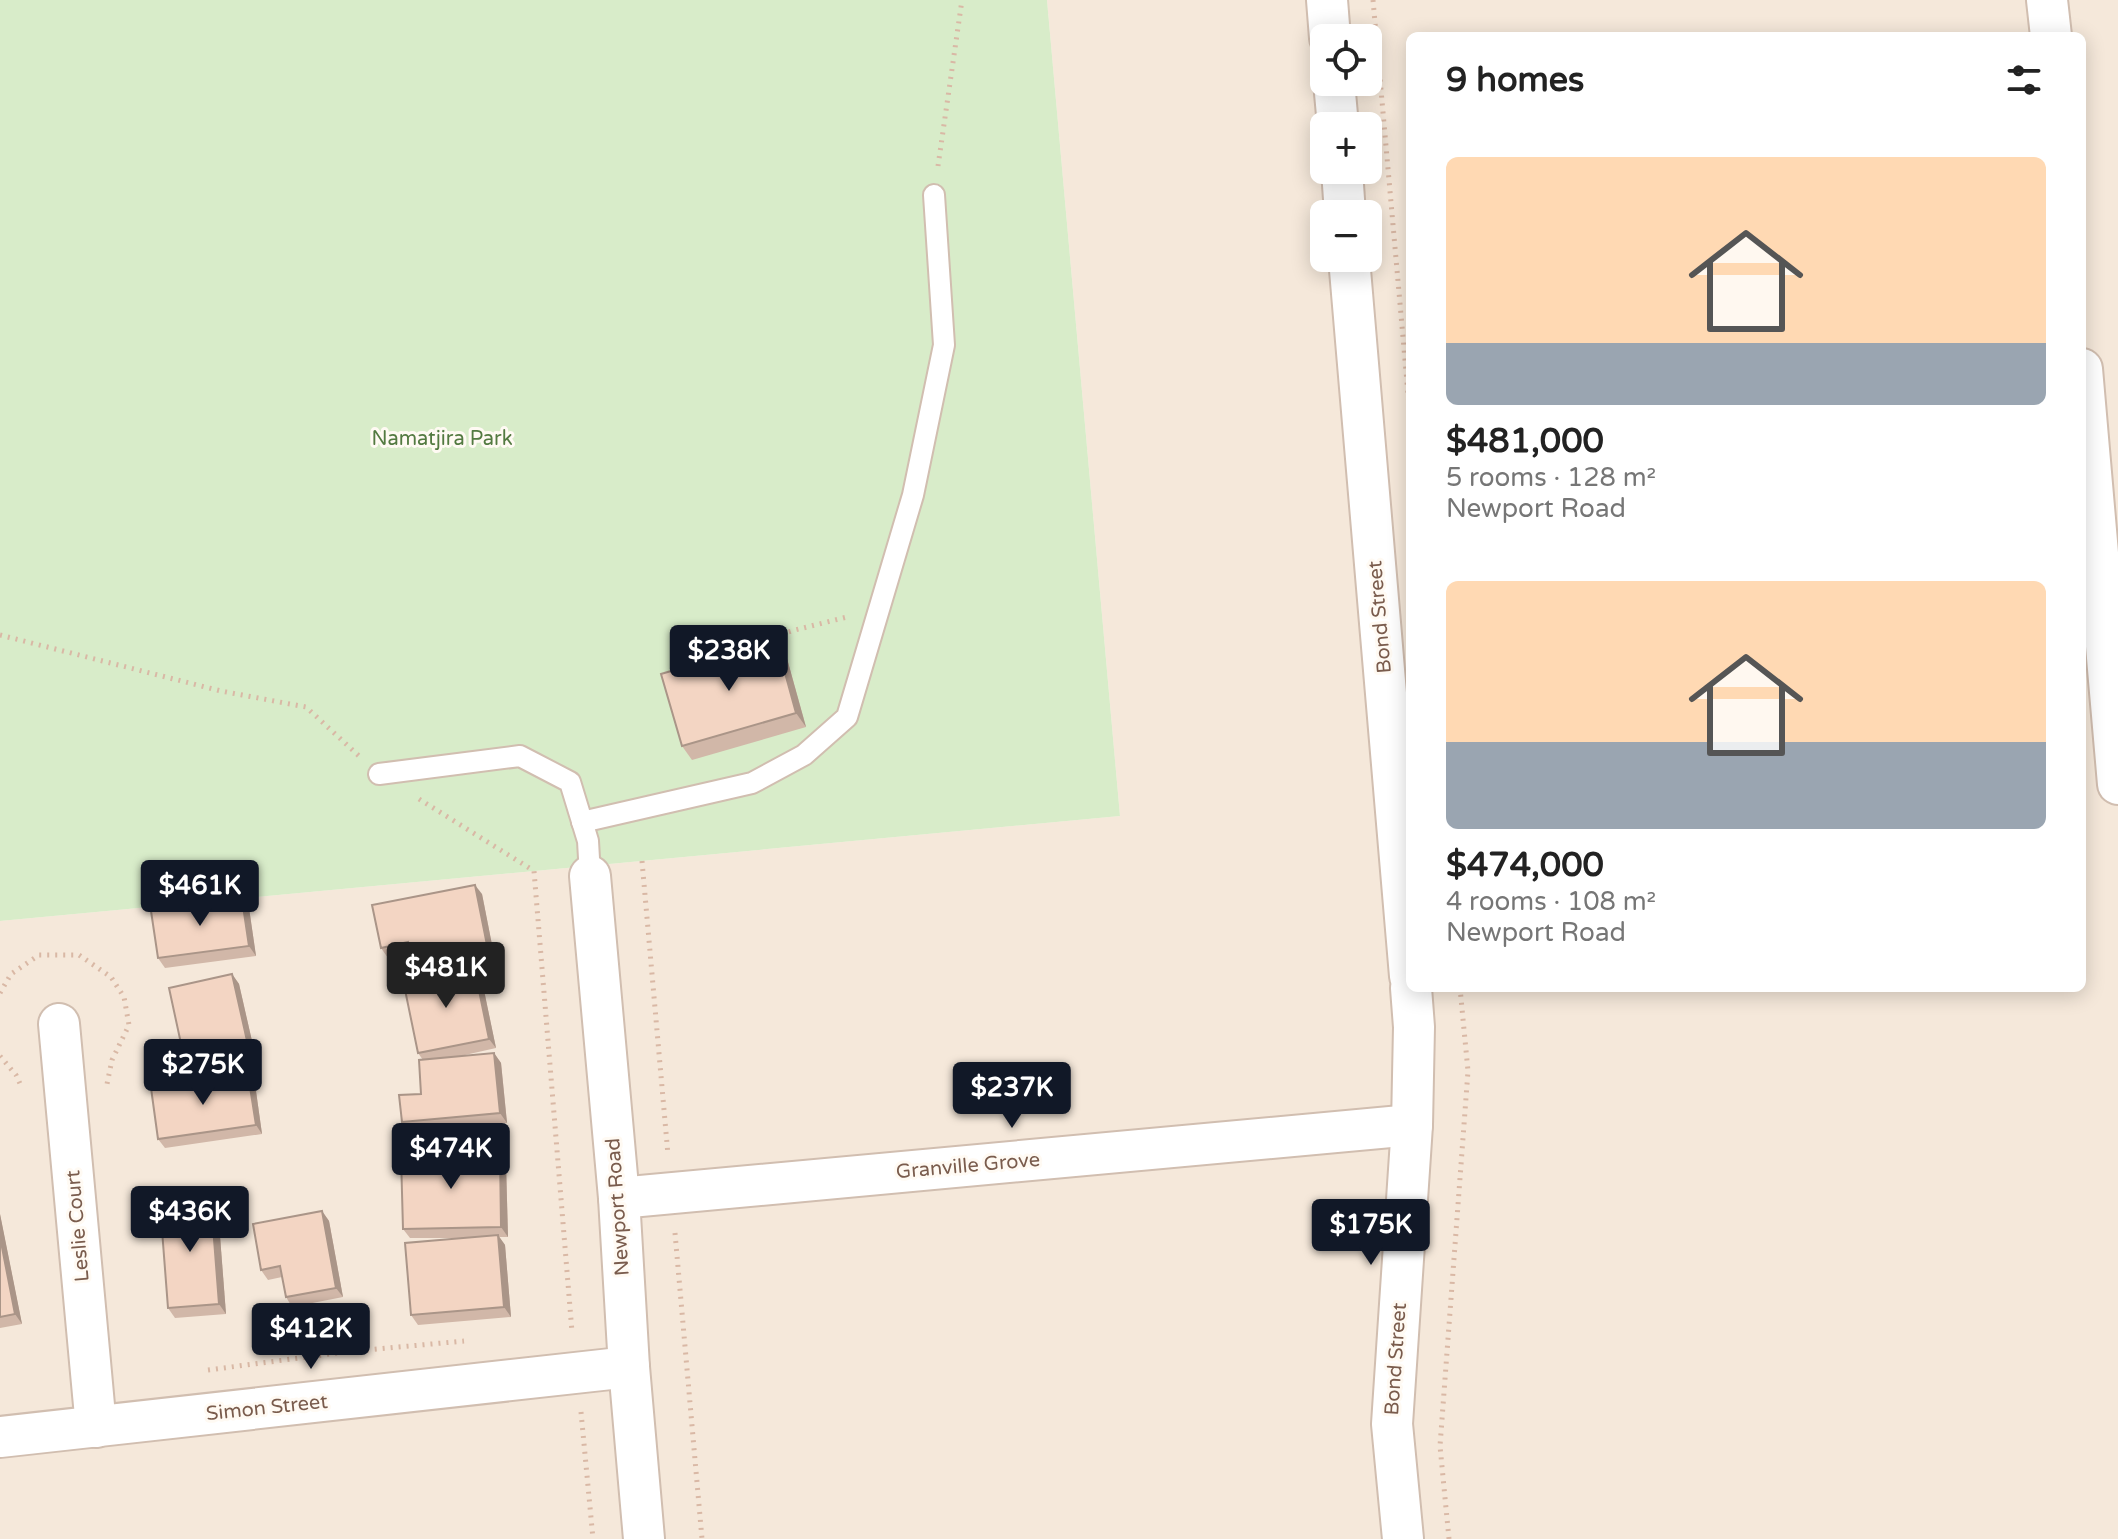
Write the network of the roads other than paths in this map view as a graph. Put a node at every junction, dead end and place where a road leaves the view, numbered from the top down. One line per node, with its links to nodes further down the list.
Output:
1 (1327, 0): 3 (street)
2 (2047, 0): 4 (street)
3 (1329, 24)
4 (2051, 32)
5 (934, 195): 11 (lane)
6 (1350, 272): 13 (street, Bond Street)
7 (2086, 381): 8 (street)
8 (2103, 431): 10 (street)
9 (379, 774): 11 (lane)
10 (2118, 784)
11 (582, 822): 12 (lane)
12 (590, 876): 17 (street, Newport Road)
13 (1406, 929)
14 (1411, 992): 16 (street, Bond Street)
15 (59, 1024): 19 (street, Leslie Court)
16 (1412, 1125): 17 (street, Granville Grove); 22 (street, Bond Street)
17 (619, 1198): 18 (street, Newport Road)
18 (629, 1367): 19 (street, Simon Street); 21 (street, Newport Road)
19 (96, 1427): 20 (street, Simon Street)
20 (0, 1437)
21 (644, 1539)
22 (1403, 1539)

